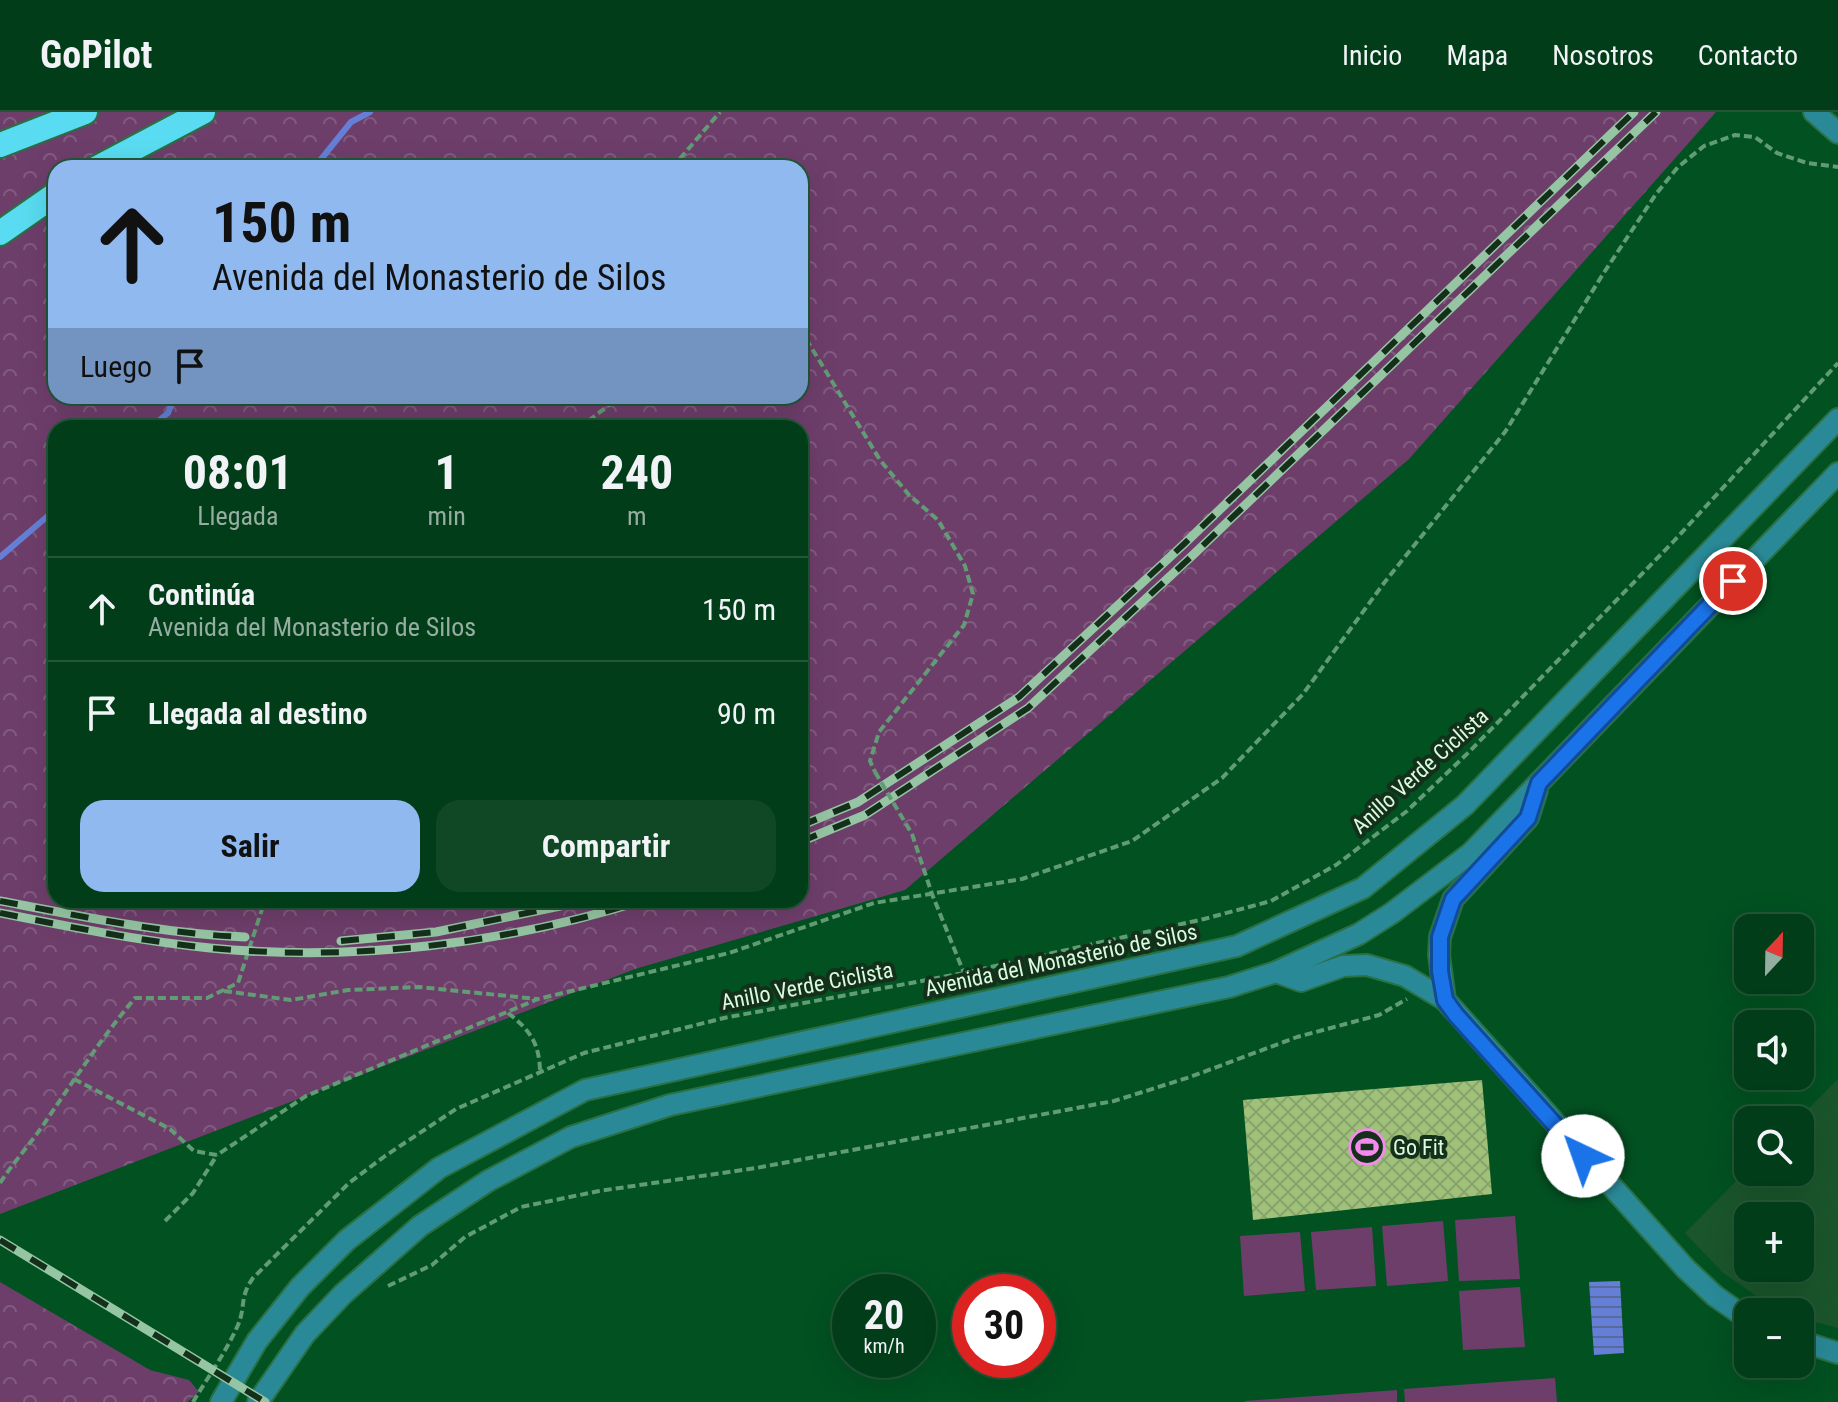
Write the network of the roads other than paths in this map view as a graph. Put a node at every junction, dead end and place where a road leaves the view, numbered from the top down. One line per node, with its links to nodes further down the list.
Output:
1 (85, 112): 5 (highway)
2 (203, 112): 6 (highway)
3 (1814, 112): 4 (street)
4 (1838, 133)
5 (0, 145)
6 (112, 160)
7 (48, 200): 8 (highway)
8 (0, 233)
9 (1838, 419): 17 (street, Avenida del Monasterio de Silos)
10 (1838, 473): 11 (street)
11 (1539, 783): 12 (street); 13 (street)
12 (1276, 972): 13 (street); 18 (street)
13 (1445, 1000): 14 (street)
14 (1734, 1309)
15 (1814, 1345): 16 (street)
16 (1838, 1353)
17 (221, 1402)
18 (258, 1402)

